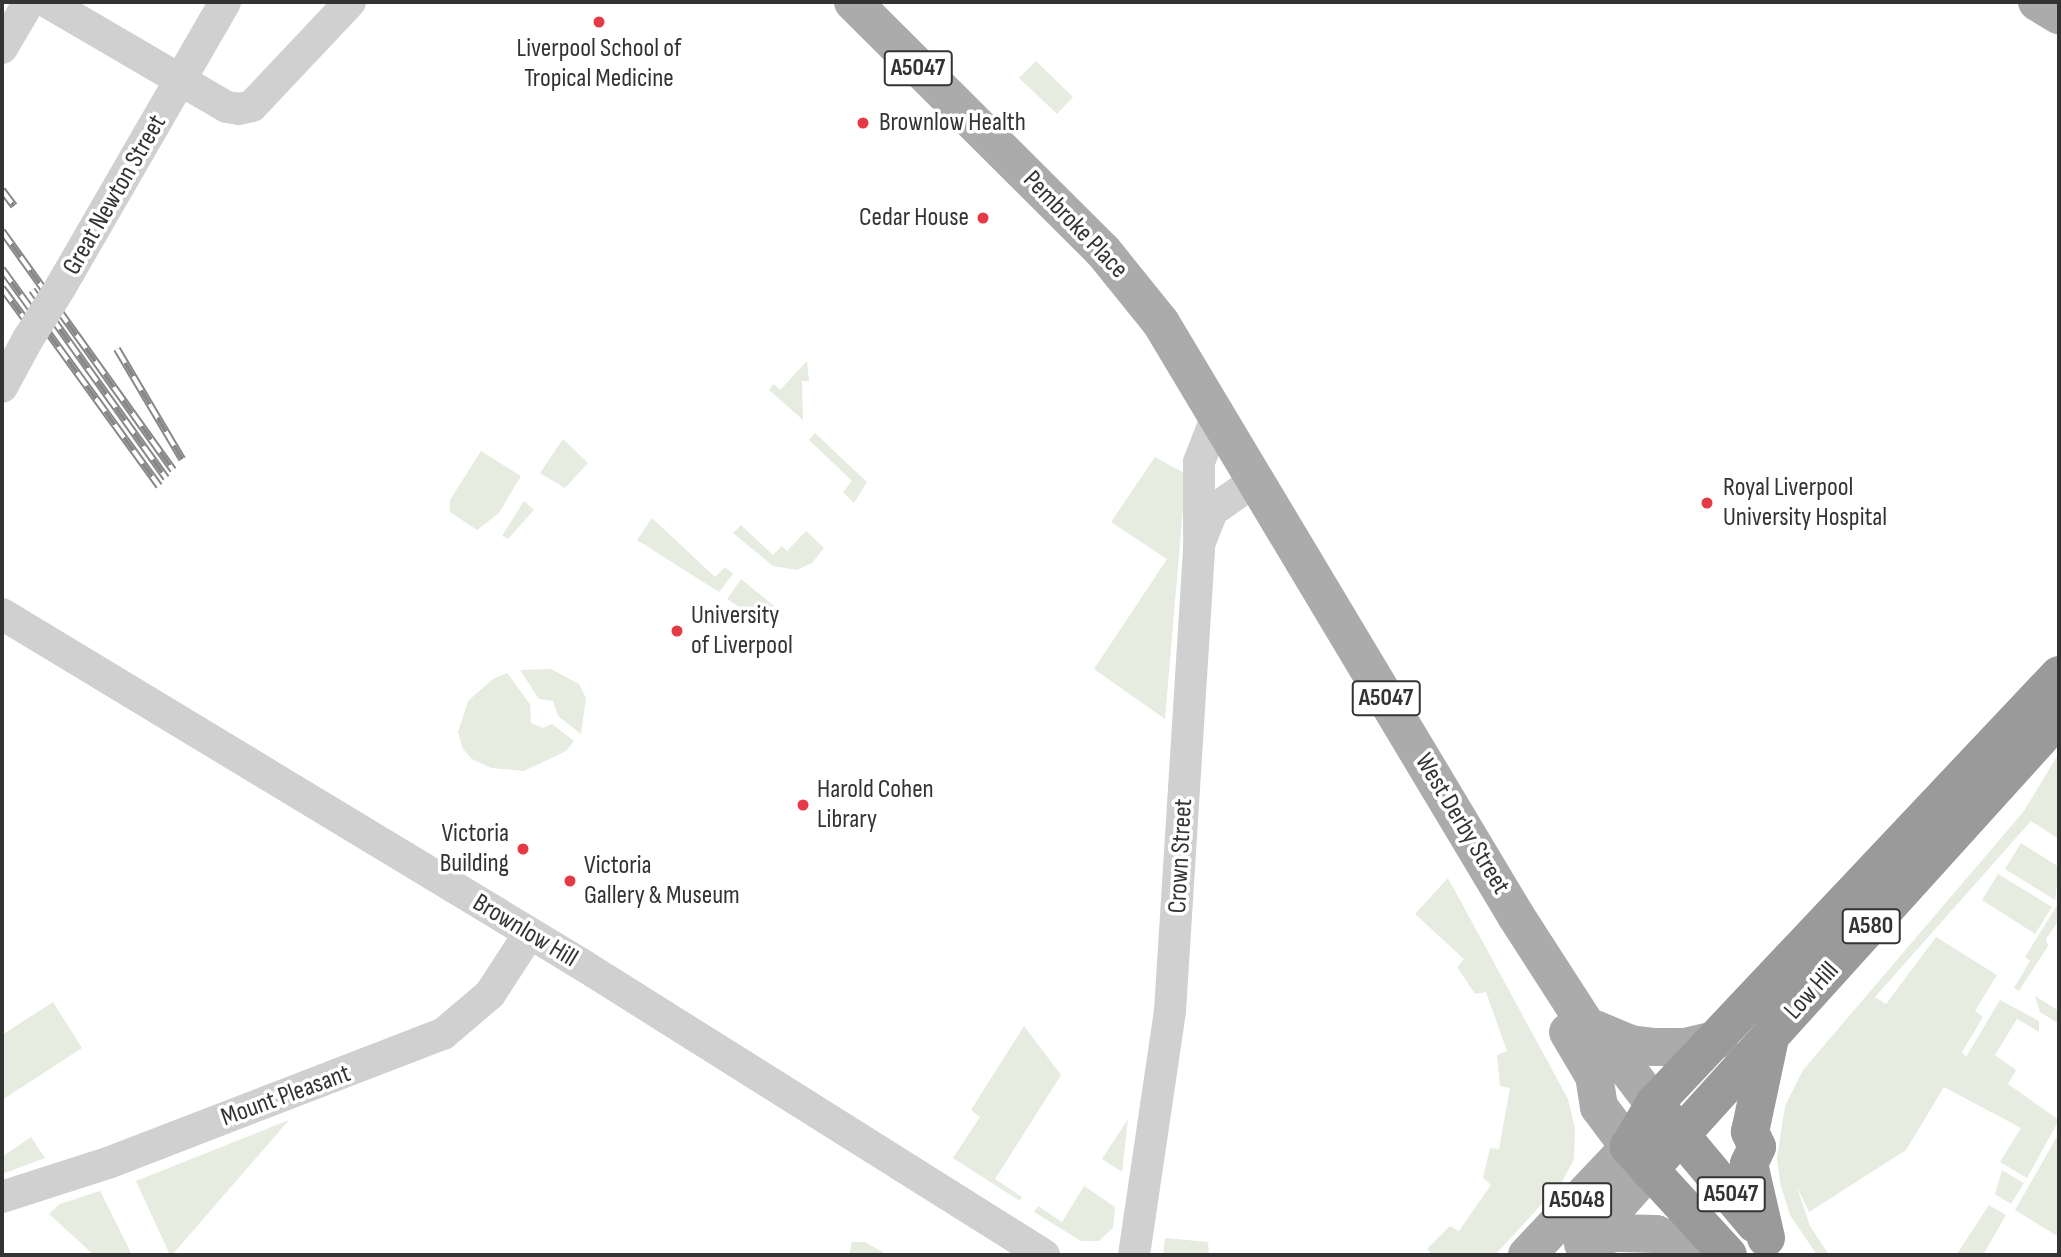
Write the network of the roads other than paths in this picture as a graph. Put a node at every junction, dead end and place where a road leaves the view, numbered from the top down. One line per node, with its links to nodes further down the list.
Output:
1 (29, 2): 8 (street)
2 (47, 2): 9 (street)
3 (225, 2): 9 (street, Great Newton Street)
4 (350, 2): 9 (street)
5 (853, 2): 11 (main road, Pembroke Place / A5047)
6 (2037, 2): 7 (main road)
7 (2059, 15)
8 (2, 48)
9 (182, 80): 10 (street, Great Newton Street, bridge)
10 (2, 387)
11 (1218, 413): 12 (main road, Pembroke Place / A5047); 13 (street)
12 (1256, 480): 13 (street, Crown Street); 17 (main road, West Derby Street / A5047)
13 (1199, 544): 29 (street, Crown Street)
14 (2, 614): 18 (street, Brownlow Hill)
15 (2059, 675): 21 (highway, Low Hill / A580)
16 (2059, 717): 20 (highway, Low Hill / A580)
17 (1516, 916): 19 (main road, West Derby Street / A5047); 24 (main road, West Derby Street / A5047)
18 (529, 934): 25 (street, Mount Pleasant); 28 (street, Brownlow Hill)
19 (1584, 1023): 21 (main road); 22 (main road, West Derby Street / A5047)
20 (1770, 1038): 23 (highway, Low Hill / A580); 26 (highway, A580)
21 (1719, 1039): 22 (highway, Low Hill / A580)
22 (1654, 1104): 23 (highway, A5047); 24 (highway, A5048)
23 (1680, 1133): 24 (highway, Low Hill / A5048); 26 (highway, A5047)
24 (1639, 1158): 27 (main road, A5048); 30 (main road, A5048); 32 (highway, A5047)
25 (2, 1197)
26 (1774, 1247)
27 (1580, 1248): 31 (main road, A5048)
28 (1044, 1255)
29 (1134, 1255)
30 (1527, 1255)
31 (1705, 1255)
32 (1728, 1255)

